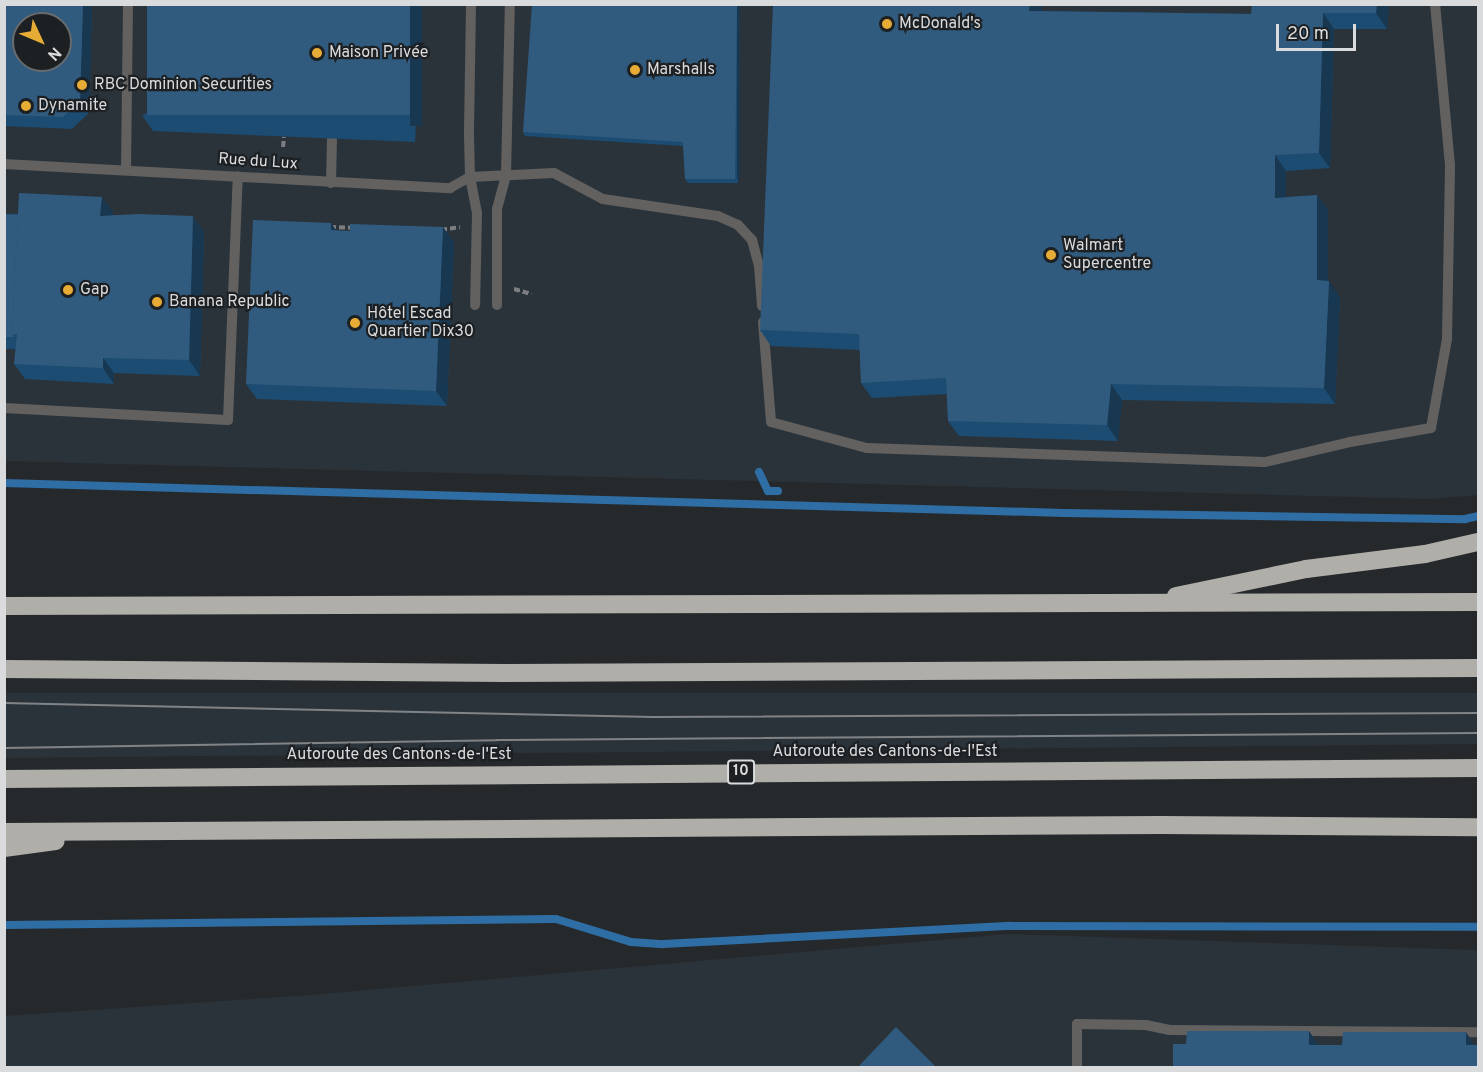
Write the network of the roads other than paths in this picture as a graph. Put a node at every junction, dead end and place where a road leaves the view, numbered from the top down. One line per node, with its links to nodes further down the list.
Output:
1 (128, 4): 7 (lane)
2 (471, 4): 10 (lane)
3 (510, 4): 8 (lane)
4 (1435, 4): 8 (lane, Rue du Lux)
5 (332, 138): 11 (lane)
6 (4, 164): 7 (lane, Rue du Lux)
7 (126, 169): 9 (lane, Rue du Lux)
8 (506, 175): 10 (lane, Rue du Lux); 13 (lane)
9 (238, 176): 11 (lane, Rue du Lux); 14 (lane)
10 (470, 177): 11 (lane, Rue du Lux); 12 (lane)
11 (331, 183)
12 (475, 304)
13 (497, 305)
14 (4, 408)
15 (1479, 542): 17 (highway)
16 (1479, 602): 17 (highway)
17 (1134, 604): 18 (highway)
18 (4, 606)
19 (1479, 668): 20 (highway)
20 (4, 669)
21 (1479, 768): 22 (highway, Autoroute des Cantons-de-l'Est / 10)
22 (4, 779)
23 (1479, 827): 24 (highway)
24 (142, 831): 25 (highway); 26 (highway)
25 (4, 832)
26 (4, 848)
27 (1479, 1032): 28 (lane)
28 (1077, 1068)

